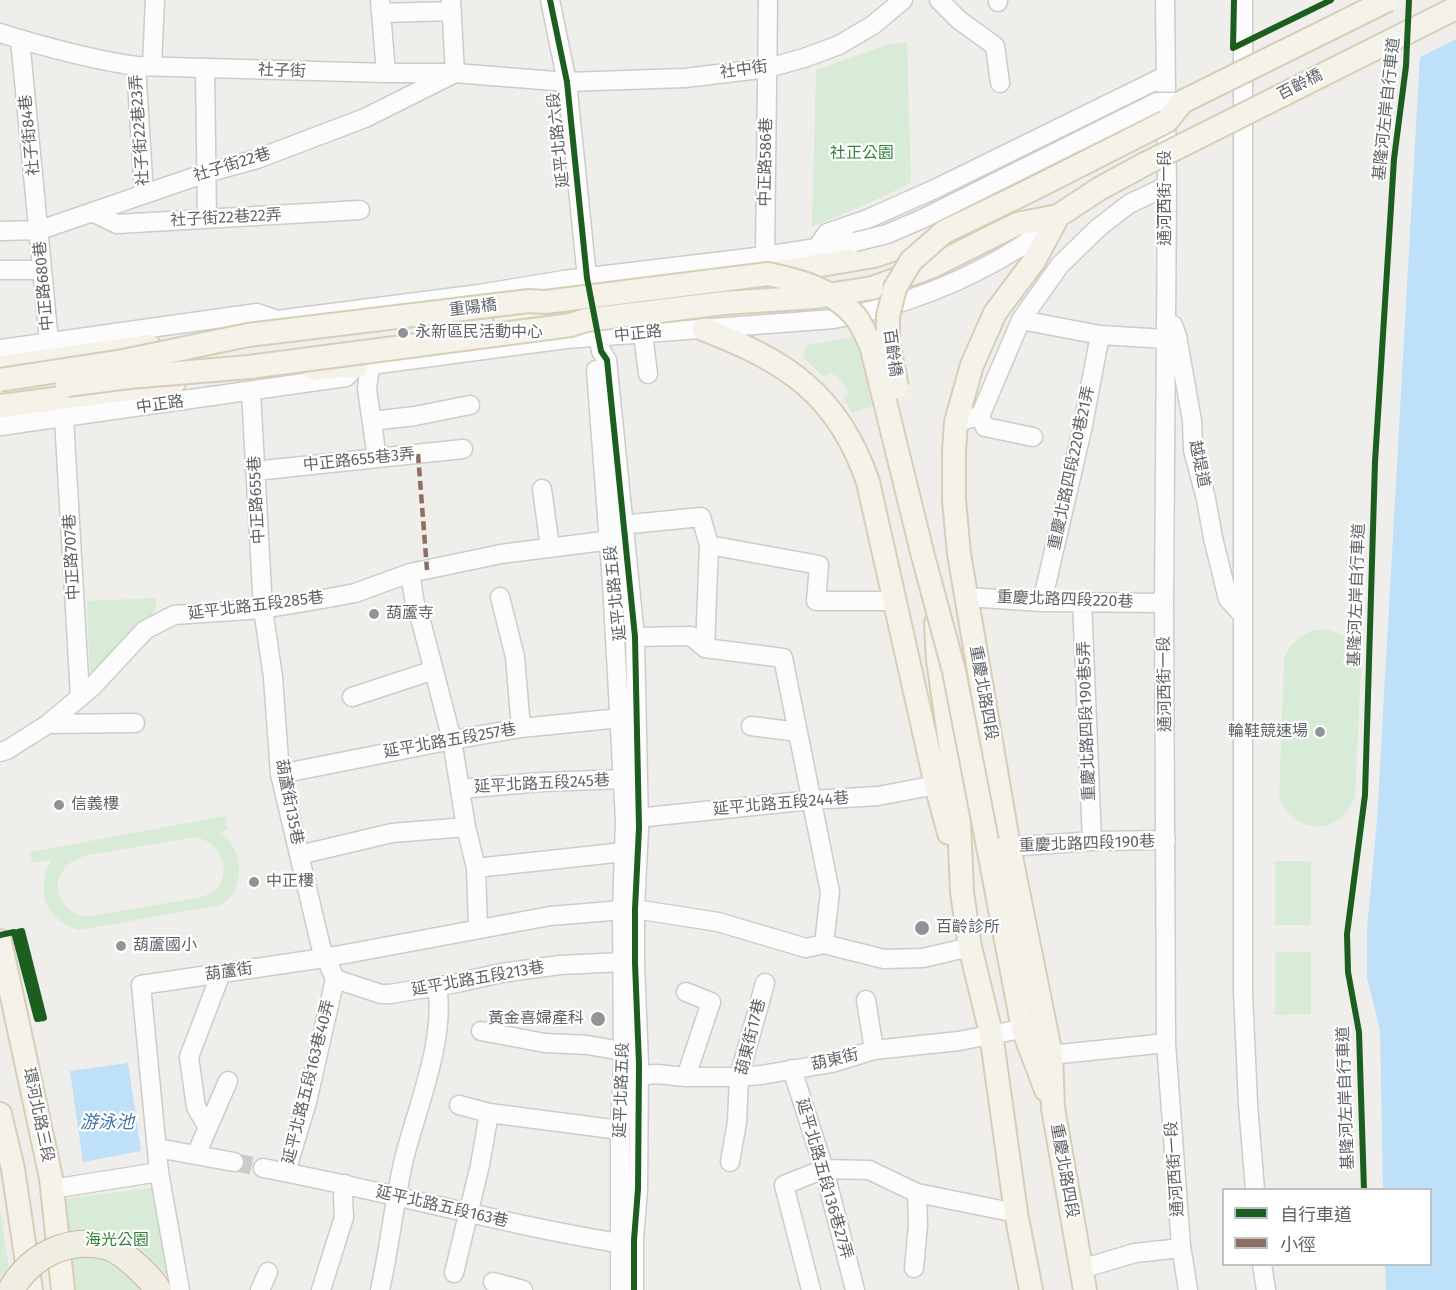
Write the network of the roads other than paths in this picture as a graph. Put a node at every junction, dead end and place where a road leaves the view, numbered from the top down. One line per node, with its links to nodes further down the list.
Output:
1 (154, 0): 14 (street, 社子街22巷23弄)
2 (768, 0): 15 (street, 中正路586巷)
3 (903, 0): 15 (street, 社中街)
4 (939, 0): 21 (street)
5 (1165, 0): 19 (street, 通河西街一段)
6 (1243, 0): 89 (street)
7 (1388, 0): 22 (main road, 百齡橋, bridge)
8 (553, 2): 20 (street, 延平北路六段)
9 (452, 5): 10 (street); 18 (street)
10 (381, 7): 17 (street)
11 (1456, 8): 23 (main road, 百齡橋, bridge)
12 (0, 33): 13 (street, 社子街)
13 (20, 39): 14 (street, 社子街); 31 (street, 社子街84巷)
14 (144, 66): 16 (street, 社子街); 26 (street, 社子街22巷23弄)
15 (768, 68): 20 (street, 社中街); 35 (street, 中正路586巷)
16 (205, 69): 17 (street, 社子街); 24 (street)
17 (386, 73): 18 (street, 社子街)
18 (455, 73): 20 (street, 社子街); 24 (street, 社子街22巷)
19 (1165, 76): 25 (street, 通河西街一段); 34 (street)
20 (567, 82): 39 (street, 延平北路六段)
21 (1000, 83)
22 (1182, 102): 33 (main road, 百齡橋, bridge); 34 (street, 百齡橋, bridge)
23 (1145, 164): 29 (main road, 重慶北路四段)
24 (206, 173): 26 (street, 社子街22巷); 30 (street)
25 (1167, 186): 42 (street, 通河西街一段); 45 (street)
26 (144, 194): 28 (street, 社子街22巷)
27 (360, 210): 30 (street, 社子街22巷22弄)
28 (94, 213): 30 (street, 社子街22巷22弄); 31 (street, 社子街22巷)
29 (1058, 216): 44 (main road, 重陽橋, bridge); 47 (street, 中正路); 71 (main road, 重慶北路四段)
30 (207, 219)
31 (40, 230): 32 (street, 社子街22巷); 38 (street, 中正路680巷)
32 (0, 231)
33 (944, 231): 35 (main road, 重陽橋, bridge); 116 (main road, 百齡橋, bridge)
34 (816, 249): 35 (street)
35 (766, 265): 36 (street); 41 (main road, 重陽橋, bridge); 131 (main road, bridge)
36 (660, 269): 39 (street); 48 (street)
37 (0, 270): 38 (street)
38 (42, 270): 52 (street, 中正路680巷)
39 (587, 278): 40 (street); 53 (street, 延平北路五段)
40 (479, 294): 46 (street); 55 (street)
41 (545, 302): 43 (main road); 61 (main road, 重陽橋, bridge)
42 (1167, 310): 51 (street, 通河西街一段); 89 (street, 越堤道)
43 (505, 318): 44 (main road); 62 (main road)
44 (586, 320): 64 (main road, 重陽橋, bridge)
45 (1021, 320): 50 (street); 68 (street)
46 (267, 323): 52 (street); 56 (street); 57 (main road, bridge)
47 (703, 329): 48 (street, 中正路); 84 (main road)
48 (669, 331): 49 (street, 中正路)
49 (643, 334): 53 (street, 中正路); 60 (street)
50 (1100, 335): 51 (street); 86 (street, 重慶北路四段220巷21弄)
51 (1166, 339): 87 (street, 通河西街一段)
52 (49, 342): 54 (street)
53 (600, 344): 55 (street, 中正路); 78 (street, 延平北路五段)
54 (0, 349)
55 (486, 351): 58 (street, 中正路)
56 (0, 358)
57 (0, 367)
58 (363, 367): 59 (main road); 63 (street, 中正路); 70 (street)
59 (287, 373): 66 (main road); 67 (street)
60 (648, 374)
61 (0, 380)
62 (0, 387)
63 (251, 392): 69 (street, 中正路); 76 (street, 中正路655巷)
64 (0, 394)
65 (470, 405): 70 (street)
66 (0, 406)
67 (0, 416)
68 (980, 416): 71 (street); 73 (street)
69 (64, 418): 72 (street, 中正路); 93 (street, 中正路707巷)
70 (372, 421): 75 (street)
71 (956, 422): 83 (main road, 重慶北路四段)
72 (0, 426)
73 (1033, 437)
74 (463, 449): 75 (street, 中正路655巷3弄)
75 (377, 458): 76 (street, 中正路655巷3弄)
76 (255, 471): 88 (street, 中正路655巷)
77 (542, 489): 80 (street)
78 (615, 532): 79 (street, 延平北路五段285巷); 80 (street, 延平北路五段285巷); 90 (street, 延平北路五段); 95 (street, 延平北路五段)
79 (709, 545): 84 (street); 91 (street)
80 (550, 548): 81 (street, 延平北路五段285巷)
81 (410, 573): 88 (street, 延平北路五段285巷); 92 (street)
82 (500, 597): 99 (street)
83 (967, 597): 86 (street, 重慶北路四段220巷); 112 (main road, 重慶北路四段)
84 (894, 601): 105 (main road)
85 (1082, 601): 86 (street, 重慶北路四段220巷); 87 (street, 重慶北路四段220巷); 111 (street, 重慶北路四段190巷5弄)
86 (1042, 602)
87 (1164, 603): 110 (street, 通河西街一段)
88 (263, 609): 93 (street, 延平北路五段285巷); 103 (street, 葫蘆街135巷)
89 (1242, 614): 158 (street)
90 (635, 637): 91 (street); 108 (street, 延平北路五段)
91 (705, 648): 100 (street)
92 (434, 670): 94 (street); 101 (street)
93 (80, 696): 97 (street, 延平北路五段285巷)
94 (352, 697)
95 (620, 718): 99 (street, 延平北路五段257巷); 104 (street, 延平北路五段)
96 (135, 723): 97 (street)
97 (48, 724): 102 (street, 延平北路五段285巷)
98 (751, 726): 100 (street)
99 (521, 728): 101 (street, 延平北路五段257巷)
100 (798, 732): 107 (street)
101 (452, 740): 103 (street, 延平北路五段257巷); 106 (street)
102 (0, 752)
103 (280, 774): 114 (street, 葫蘆街135巷)
104 (624, 779): 106 (street, 延平北路五段245巷); 108 (street, 延平北路五段)
105 (936, 785): 107 (street, 延平北路五段244巷); 116 (main road)
106 (460, 789): 109 (street)
107 (812, 800): 108 (street, 延平北路五段244巷); 120 (street)
108 (632, 819): 113 (street, 延平北路五段); 117 (street, 延平北路五段)
109 (466, 827): 114 (street); 115 (street)
110 (1166, 840): 111 (street, 重慶北路四段190巷); 134 (street, 通河西街一段)
111 (1092, 841): 112 (street, 重慶北路四段190巷)
112 (1009, 847): 130 (main road, 重慶北路四段)
113 (624, 852): 115 (street); 117 (street, 延平北路五段)
114 (299, 855): 122 (street, 葫蘆街135巷)
115 (476, 868): 118 (street)
116 (962, 892): 121 (main road)
117 (629, 910): 118 (street, 葫蘆街); 120 (street, 葫蘆街); 123 (street, 延平北路五段); 136 (street)
118 (478, 929): 122 (street, 葫蘆街)
119 (0, 942): 159 (main road, 環河北路三段)
120 (824, 944): 121 (street, 葫蘆街)
121 (970, 947): 133 (main road)
122 (324, 958): 124 (street, 葫蘆街); 125 (street, 延平北路五段163巷40弄)
123 (623, 962): 127 (street, 延平北路五段213巷); 136 (street, 延平北路五段)
124 (221, 973): 147 (street); 149 (street, 葫蘆街)
125 (335, 979): 127 (street, 延平北路五段213巷); 156 (street, 延平北路五段163巷40弄)
126 (765, 983): 141 (street, 葫東街17巷)
127 (436, 986): 161 (street)
128 (686, 992): 140 (street)
129 (866, 1000): 135 (street)
130 (1045, 1024): 131 (street, 葫東街); 137 (main road, 重慶北路四段)
131 (1023, 1029): 133 (street, 葫東街); 144 (main road)
132 (481, 1031): 136 (street)
133 (991, 1033): 135 (street, 葫東街); 163 (main road)
134 (1166, 1043): 137 (street); 165 (street, 通河西街一段)
135 (874, 1050): 138 (street, 葫東街)
136 (631, 1052): 139 (street, 延平北路五段)
137 (1051, 1054): 144 (main road, 重慶北路四段)
138 (792, 1069): 141 (street, 葫東街); 154 (street, 延平北路五段136巷27弄)
139 (631, 1077): 140 (street, 葫東街); 148 (street, 延平北路五段); 164 (street)
140 (686, 1077): 141 (street, 葫東街)
141 (739, 1077): 152 (street, 葫東街17巷)
142 (228, 1081): 147 (street)
143 (459, 1105): 145 (street)
144 (1053, 1108): 170 (main road, 重慶北路四段)
145 (489, 1113): 148 (street); 162 (street)
146 (0, 1114): 175 (main road)
147 (207, 1126): 150 (street)
148 (620, 1130): 164 (street, 延平北路五段)
149 (157, 1148): 150 (street); 155 (street, 葫蘆街)
150 (195, 1155): 151 (street)
151 (234, 1162)
152 (730, 1162)
153 (263, 1168): 156 (street, 延平北路五段163巷)
154 (824, 1169): 160 (street); 173 (street, 延平北路五段136巷27弄); 184 (street)
155 (159, 1172): 159 (street); 178 (street, 葫蘆街)
156 (286, 1172): 157 (street, 延平北路五段163巷)
157 (344, 1188): 161 (street, 延平北路五段163巷); 172 (street)
158 (1255, 1188)
159 (52, 1189): 176 (main road, 環河北路三段)
160 (916, 1192): 163 (street); 167 (street)
161 (398, 1196): 162 (street, 延平北路五段163巷); 180 (street)
162 (469, 1213): 164 (street, 延平北路五段163巷); 169 (street)
163 (1016, 1213): 185 (main road)
164 (628, 1245): 182 (street, 延平北路五段); 183 (street)
165 (1181, 1248): 170 (street); 186 (street, 通河西街一段)
166 (1262, 1266): 187 (street)
167 (914, 1268)
168 (268, 1272): 179 (street)
169 (454, 1273)
170 (1083, 1279)
171 (493, 1282): 181 (street)
172 (323, 1284)
173 (850, 1289)
174 (11, 1290): 177 (highway, bridge)
175 (31, 1290)
176 (63, 1290)
177 (158, 1290)
178 (180, 1290)
179 (260, 1290)
180 (380, 1290)
181 (523, 1290)
182 (620, 1290)
183 (634, 1290)
184 (811, 1290)
185 (1031, 1290)
186 (1188, 1290)
187 (1266, 1290)

